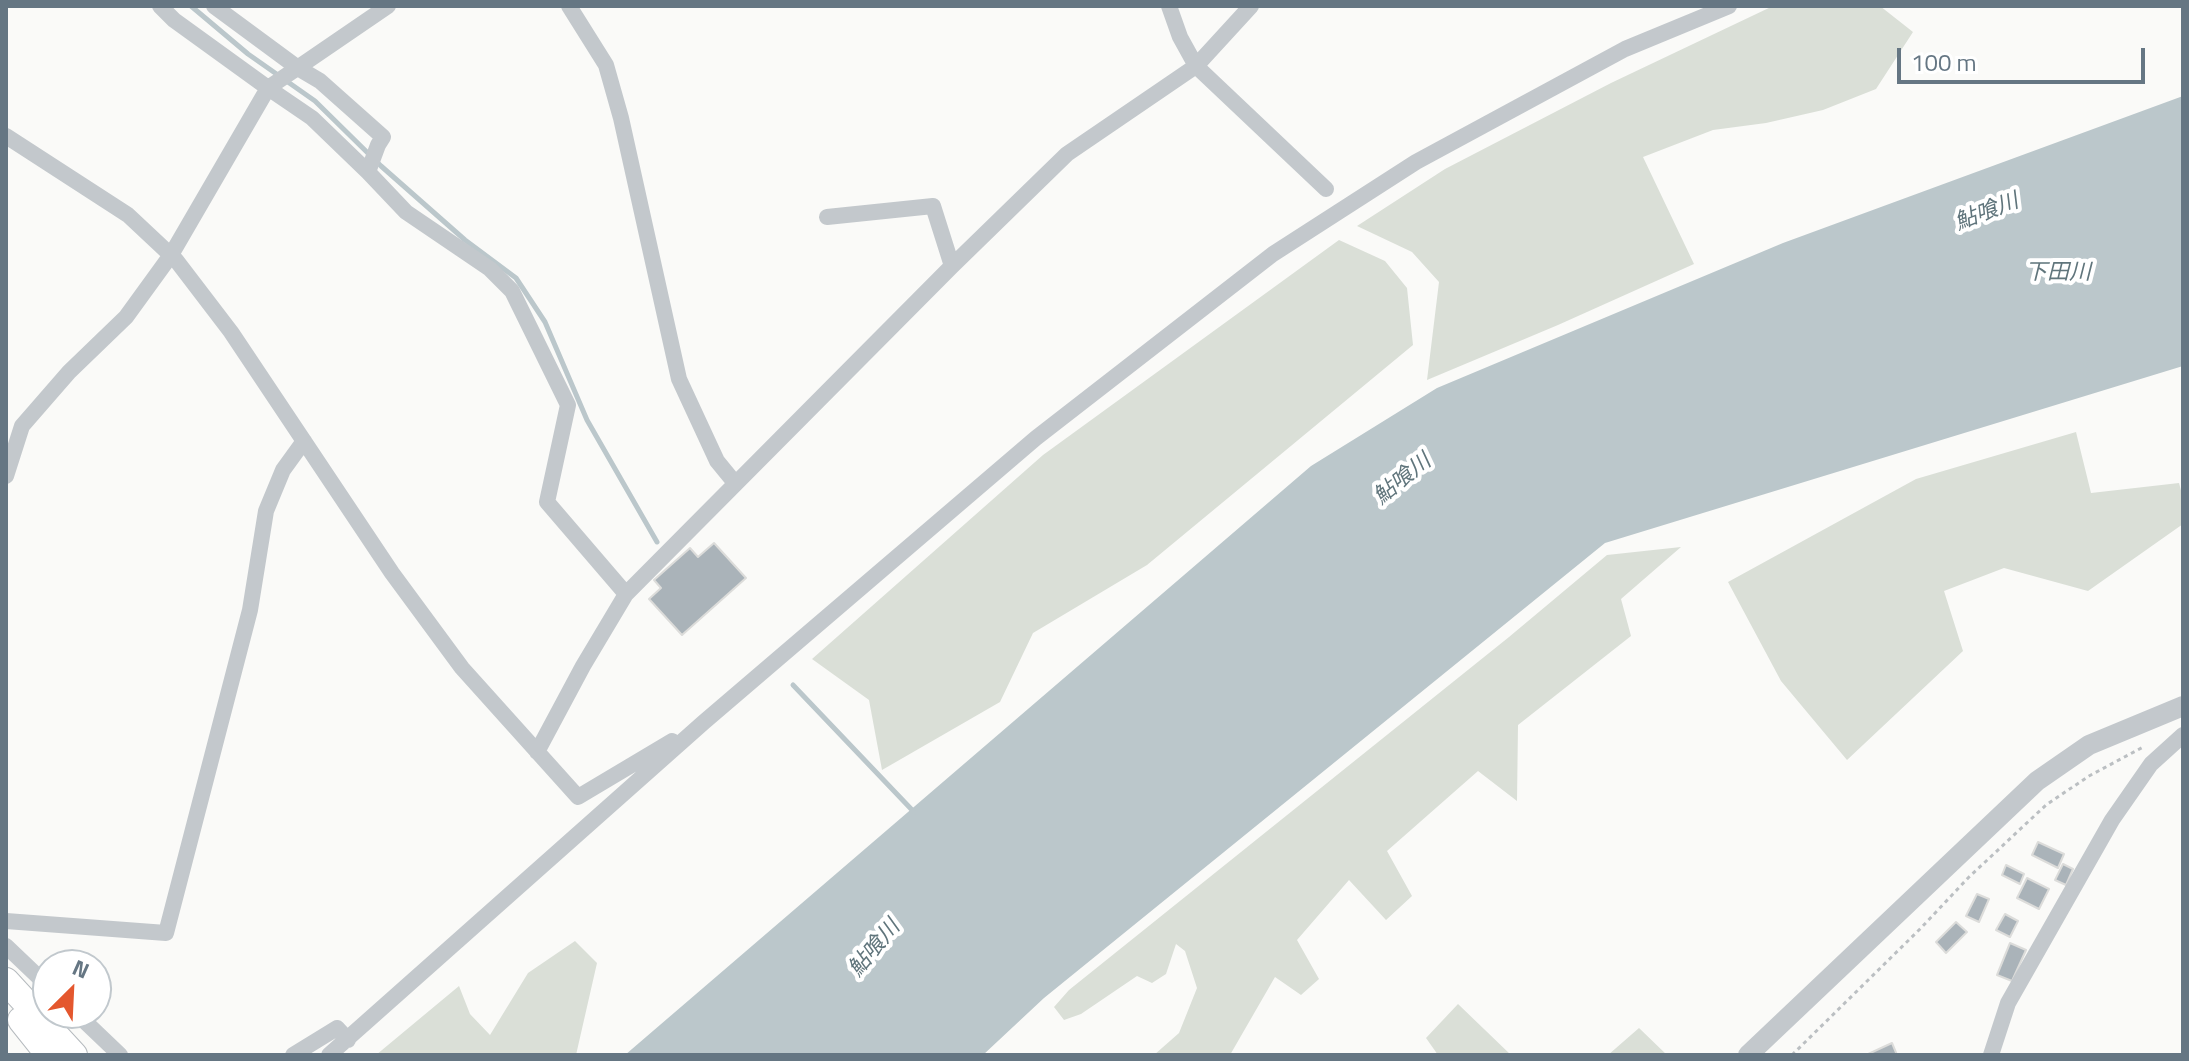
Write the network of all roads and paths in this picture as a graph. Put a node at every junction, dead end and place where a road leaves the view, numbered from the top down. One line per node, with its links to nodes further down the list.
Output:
1 (160, 6): 10 (street)
2 (214, 6): 9 (street)
3 (388, 6): 9 (street)
4 (569, 6): 19 (street)
5 (1169, 6): 8 (street)
6 (1251, 6): 8 (street)
7 (1729, 6): 22 (street)
8 (1196, 66): 13 (street); 16 (street)
9 (294, 70): 10 (street); 12 (street)
10 (270, 86): 12 (street); 15 (street)
11 (6, 136): 15 (street)
12 (369, 169): 20 (street)
13 (1326, 189)
14 (827, 217): 16 (street)
15 (171, 255): 17 (street); 18 (street)
16 (952, 266): 19 (street)
17 (304, 441): 25 (street); 26 (street)
18 (6, 476)
19 (735, 483): 20 (street)
20 (626, 594): 25 (street)
21 (2183, 706): 38 (street)
22 (704, 722): 25 (street); 32 (street)
23 (2183, 736): 40 (street)
24 (2157, 742): 39 (path)
25 (537, 752)
26 (6, 921)
27 (6, 946): 28 (street)
28 (32, 971)
29 (6, 981): 34 (main road)
30 (6, 1002): 33 (main road)
31 (93, 1029): 35 (street)
32 (348, 1040): 36 (street); 37 (street)
33 (49, 1055)
34 (74, 1055)
35 (120, 1055)
36 (293, 1055)
37 (329, 1055)
38 (1748, 1055)
39 (1792, 1055)
40 (1991, 1055)

